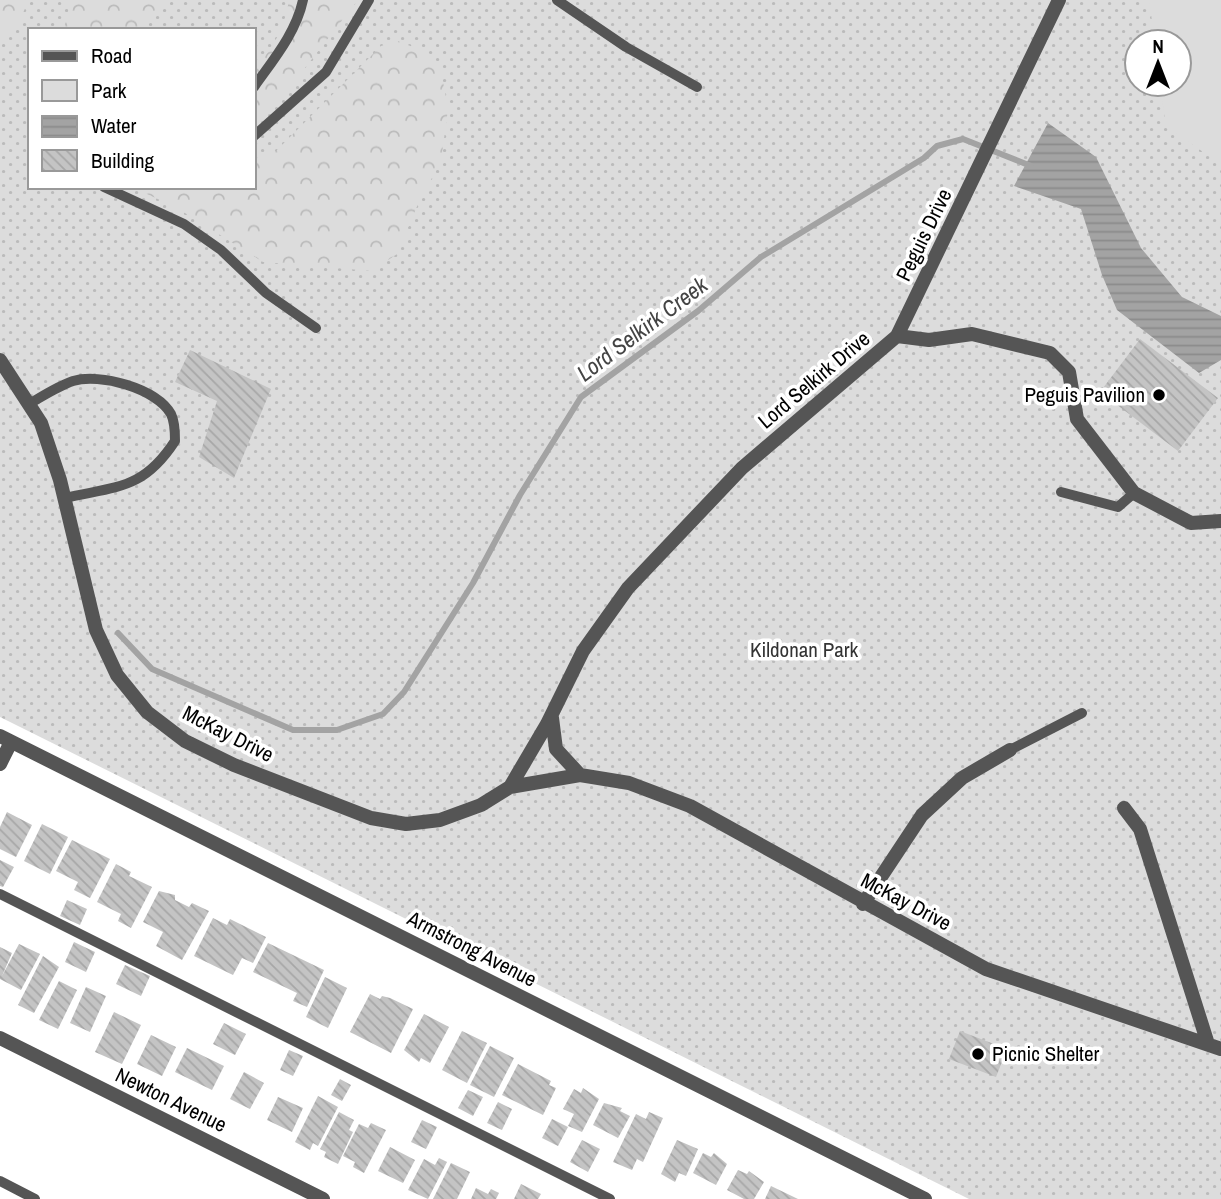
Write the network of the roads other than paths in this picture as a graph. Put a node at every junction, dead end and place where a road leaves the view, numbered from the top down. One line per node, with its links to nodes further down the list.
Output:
1 (303, 0): 5 (lane)
2 (369, 0): 7 (lane)
3 (557, 0): 6 (lane)
4 (1059, 0): 10 (street, Peguis Drive)
5 (256, 84)
6 (697, 87)
7 (256, 134)
8 (108, 189): 9 (lane)
9 (316, 328)
10 (897, 337): 14 (street, Lord Selkirk Drive); 17 (street, Lord Selkirk Drive)
11 (0, 360): 12 (street, McKay Drive)
12 (29, 404): 15 (street, McKay Drive); 15 (lane)
13 (1061, 492): 14 (lane)
14 (1134, 493): 16 (street, Lord Selkirk Drive)
15 (65, 498): 23 (street, McKay Drive)
16 (1221, 521)
17 (553, 713): 22 (street); 23 (street, Lord Selkirk Drive)
18 (1082, 713): 20 (lane)
19 (6, 739): 21 (street); 33 (street, Armstrong Avenue)
20 (1010, 750): 26 (street)
21 (0, 764)
22 (580, 775): 23 (street, McKay Drive); 26 (street, McKay Drive)
23 (510, 787)
24 (1124, 808): 28 (street)
25 (0, 894): 32 (lane)
26 (863, 904): 28 (street, McKay Drive)
27 (0, 1038): 31 (street, Newton Avenue)
28 (1214, 1046)
29 (0, 1181): 30 (lane)
30 (35, 1199)
31 (323, 1199)
32 (610, 1199)
33 (925, 1199)

